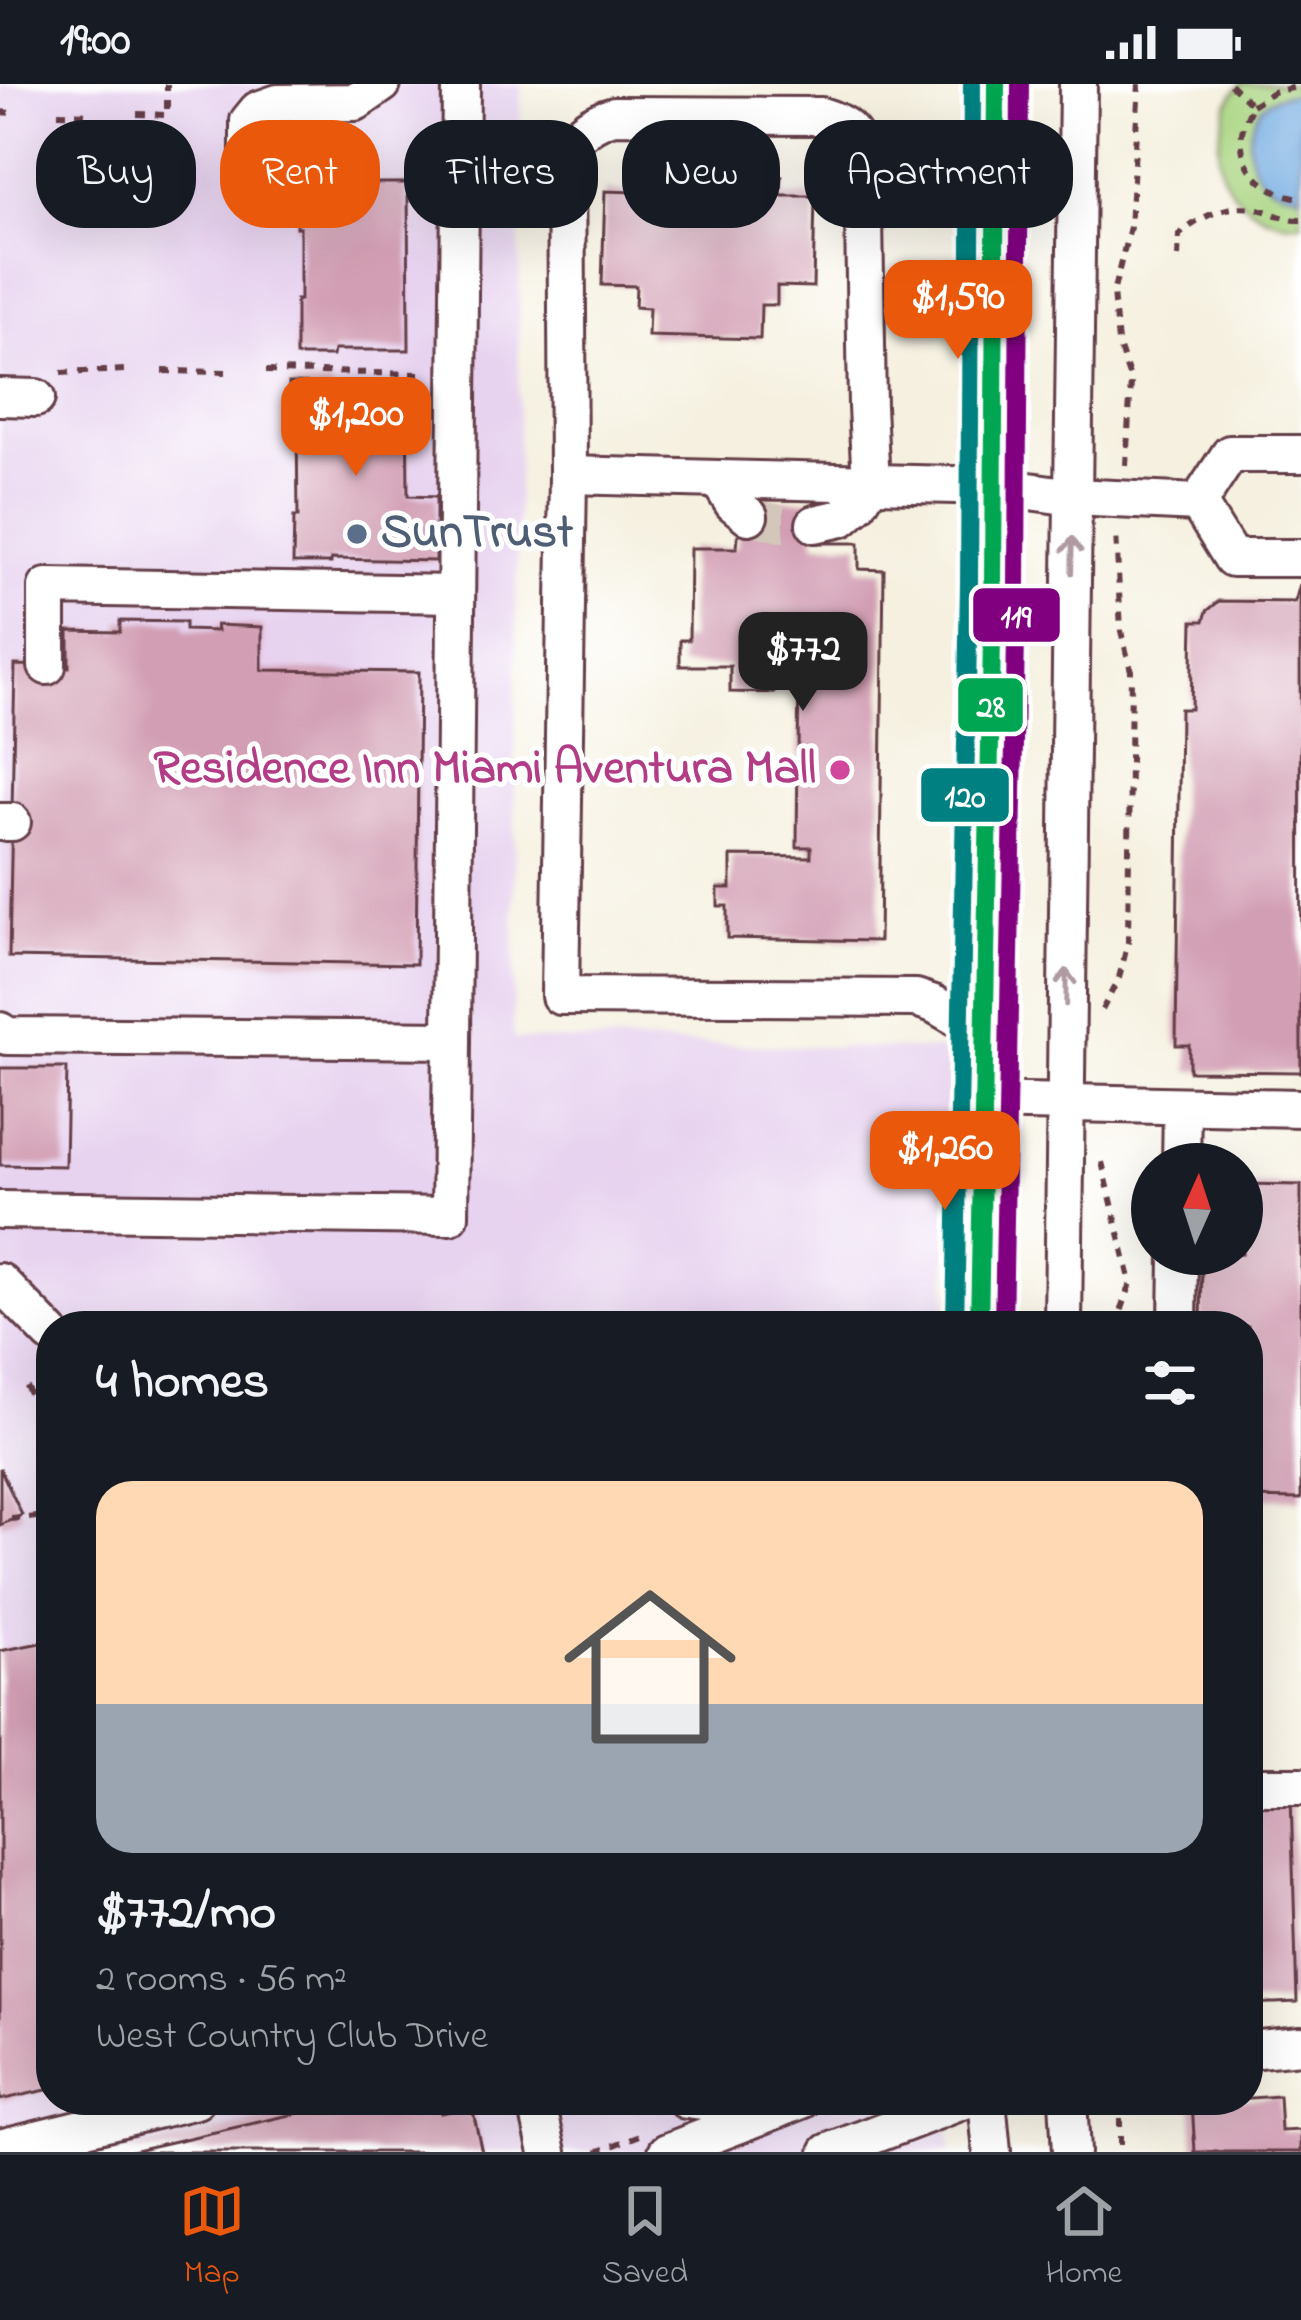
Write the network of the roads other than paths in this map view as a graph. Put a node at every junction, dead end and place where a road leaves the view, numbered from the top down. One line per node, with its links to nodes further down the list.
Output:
1 (382, 84): 5 (street)
2 (461, 84): 16 (street)
3 (996, 84): 10 (street)
4 (1078, 84): 11 (street)
5 (250, 120)
6 (1301, 454): 12 (street)
7 (568, 476): 8 (street); 9 (street); 19 (street)
8 (718, 479): 9 (street); 13 (street)
9 (871, 483): 10 (street); 14 (street)
10 (993, 486): 11 (street); 19 (street)
11 (1073, 497): 12 (street); 22 (street, one-way to 11)
12 (1198, 503): 15 (street)
13 (748, 516)
14 (815, 524)
15 (1301, 558)
16 (454, 594): 17 (street); 20 (street)
17 (47, 666)
18 (0, 1031): 20 (street)
19 (984, 1033): 21 (street)
20 (452, 1040): 26 (street)
21 (983, 1101): 22 (street); 29 (street)
22 (1065, 1104): 23 (street); 30 (street)
23 (1182, 1107): 24 (street); 25 (street)
24 (1301, 1108)
25 (1181, 1143)
26 (0, 1210)
27 (1179, 1275): 31 (street)
28 (0, 1282): 32 (street)
29 (979, 1311)
30 (1063, 1311)
31 (1178, 1311)
32 (36, 1319)
33 (1263, 1786): 34 (street)
34 (1301, 1786)
35 (1301, 2045): 36 (street)
36 (1263, 2049)
37 (135, 2115): 45 (street)
38 (516, 2115): 46 (street)
39 (539, 2115): 47 (street)
40 (563, 2115): 48 (street)
41 (762, 2115): 49 (street)
42 (926, 2115): 50 (street)
43 (988, 2115): 51 (street)
44 (1069, 2115): 52 (street)
45 (0, 2148)
46 (524, 2152)
47 (548, 2152)
48 (571, 2152)
49 (667, 2152)
50 (829, 2152)
51 (992, 2152)
52 (1072, 2152)

